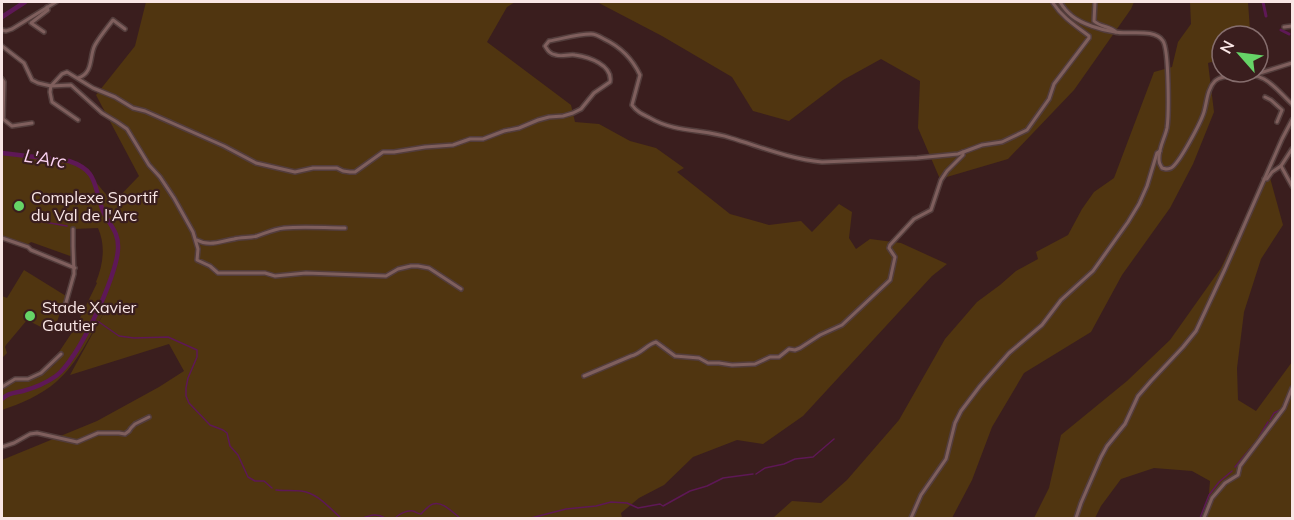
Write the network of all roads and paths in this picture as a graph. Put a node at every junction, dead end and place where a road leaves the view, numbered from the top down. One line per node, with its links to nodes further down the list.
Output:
1 (56, 2): 5 (street)
2 (1054, 2): 29 (street)
3 (1060, 2): 11 (street)
4 (1095, 2): 11 (street)
5 (47, 7): 9 (street); 10 (street)
6 (1293, 26): 7 (street)
7 (1284, 27)
8 (124, 29): 16 (street)
9 (2, 30): 12 (street)
10 (44, 32)
11 (1118, 33): 28 (street)
12 (2, 35)
13 (2, 46): 20 (street)
14 (1293, 63): 15 (street)
15 (1270, 70)
16 (78, 78): 20 (street); 29 (street)
17 (2, 79): 26 (street)
18 (1213, 84): 32 (street)
19 (1270, 84): 22 (street)
20 (51, 86): 23 (street); 40 (street)
21 (1265, 97): 25 (street)
22 (1293, 104)
23 (78, 120)
24 (1293, 120): 35 (street)
25 (1277, 122)
26 (32, 123)
27 (1293, 149): 30 (street)
28 (1160, 151): 32 (street); 33 (street)
29 (963, 152): 45 (street)
30 (1288, 156): 31 (street); 34 (street)
31 (1293, 159)
32 (1160, 165): 33 (street)
33 (1153, 166): 50 (street)
34 (1281, 166): 35 (street); 36 (street)
35 (1265, 179): 51 (street)
36 (1293, 186)
37 (345, 228): 40 (street)
38 (74, 229): 41 (street)
39 (2, 238): 41 (street)
40 (196, 239): 42 (street)
41 (75, 268): 43 (street)
42 (461, 289)
43 (64, 306)
44 (61, 354): 46 (street)
45 (584, 376)
46 (2, 387)
47 (1293, 388): 52 (street)
48 (149, 417): 49 (street)
49 (2, 447)
50 (911, 519)
51 (1077, 519)
52 (1204, 519)

